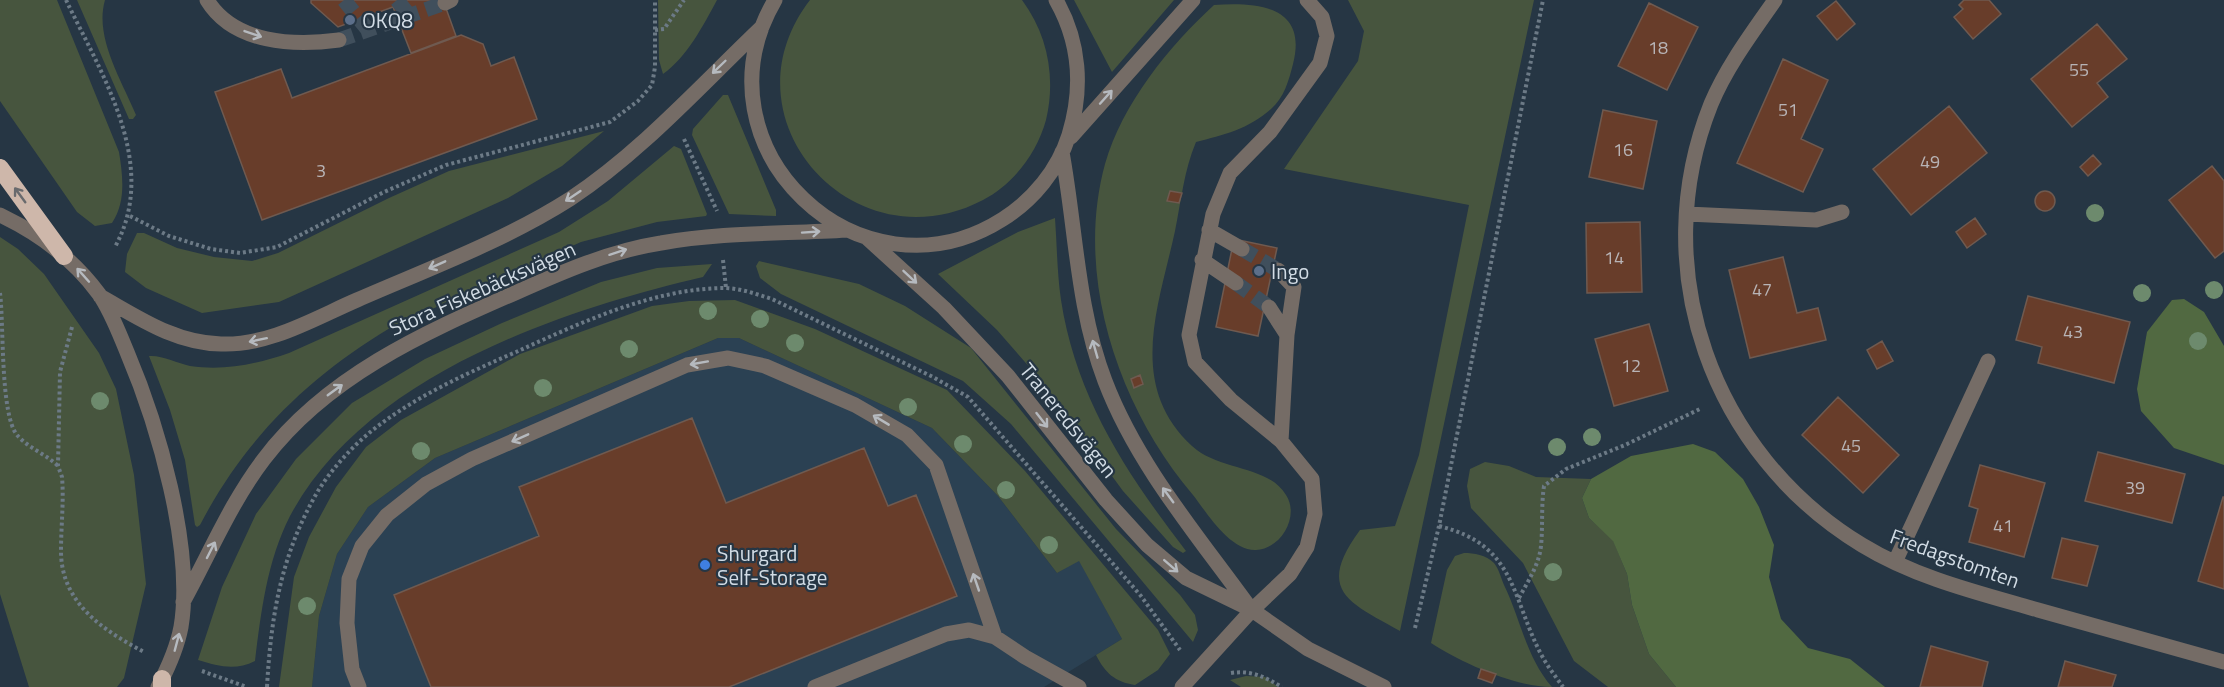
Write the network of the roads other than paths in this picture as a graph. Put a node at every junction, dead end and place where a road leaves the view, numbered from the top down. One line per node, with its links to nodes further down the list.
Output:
1 (207, 0): 8 (street, one-way to 8)
2 (1056, 0): 9 (street)
3 (1192, 0): 9 (street, one-way to 3)
4 (1306, 0): 15 (street)
5 (1775, 0): 12 (street, Fredagstomten)
6 (770, 4): 7 (street)
7 (762, 27): 14 (street); 22 (street, Stora Fiskebäcksvägen, one-way to 22)
8 (339, 40)
9 (1065, 147): 16 (street); 29 (street, Traneredsvägen, one-way to 9)
10 (0, 168): 18 (highway, one-way to 10)
11 (1842, 212): 12 (street)
12 (1687, 214): 27 (street, Fredagstomten)
13 (0, 215): 18 (street)
14 (847, 230): 16 (street); 28 (street, Stora Fiskebäcksvägen, one-way to 14)
15 (1209, 230): 17 (street); 19 (street)
16 (867, 238): 29 (street, Traneredsvägen, one-way to 29)
17 (1242, 249)
18 (64, 256): 22 (street, one-way to 18)
19 (1202, 261): 21 (street); 26 (street)
20 (1278, 270): 24 (street)
21 (1236, 284)
22 (100, 296): 28 (street)
23 (1269, 307): 24 (street)
24 (1287, 335): 26 (street)
25 (1988, 361): 27 (street)
26 (1281, 441): 29 (street)
27 (1895, 562): 31 (street, Fredagstomten)
28 (183, 602): 32 (street, one-way to 28)
29 (1252, 610): 36 (street); 37 (street, Traneredsvägen)
30 (995, 637): 33 (street, one-way to 33); 34 (street); 35 (street)
31 (2224, 662)
32 (161, 684)
33 (359, 687)
34 (815, 687)
35 (1079, 687)
36 (1182, 687)
37 (1384, 687)

